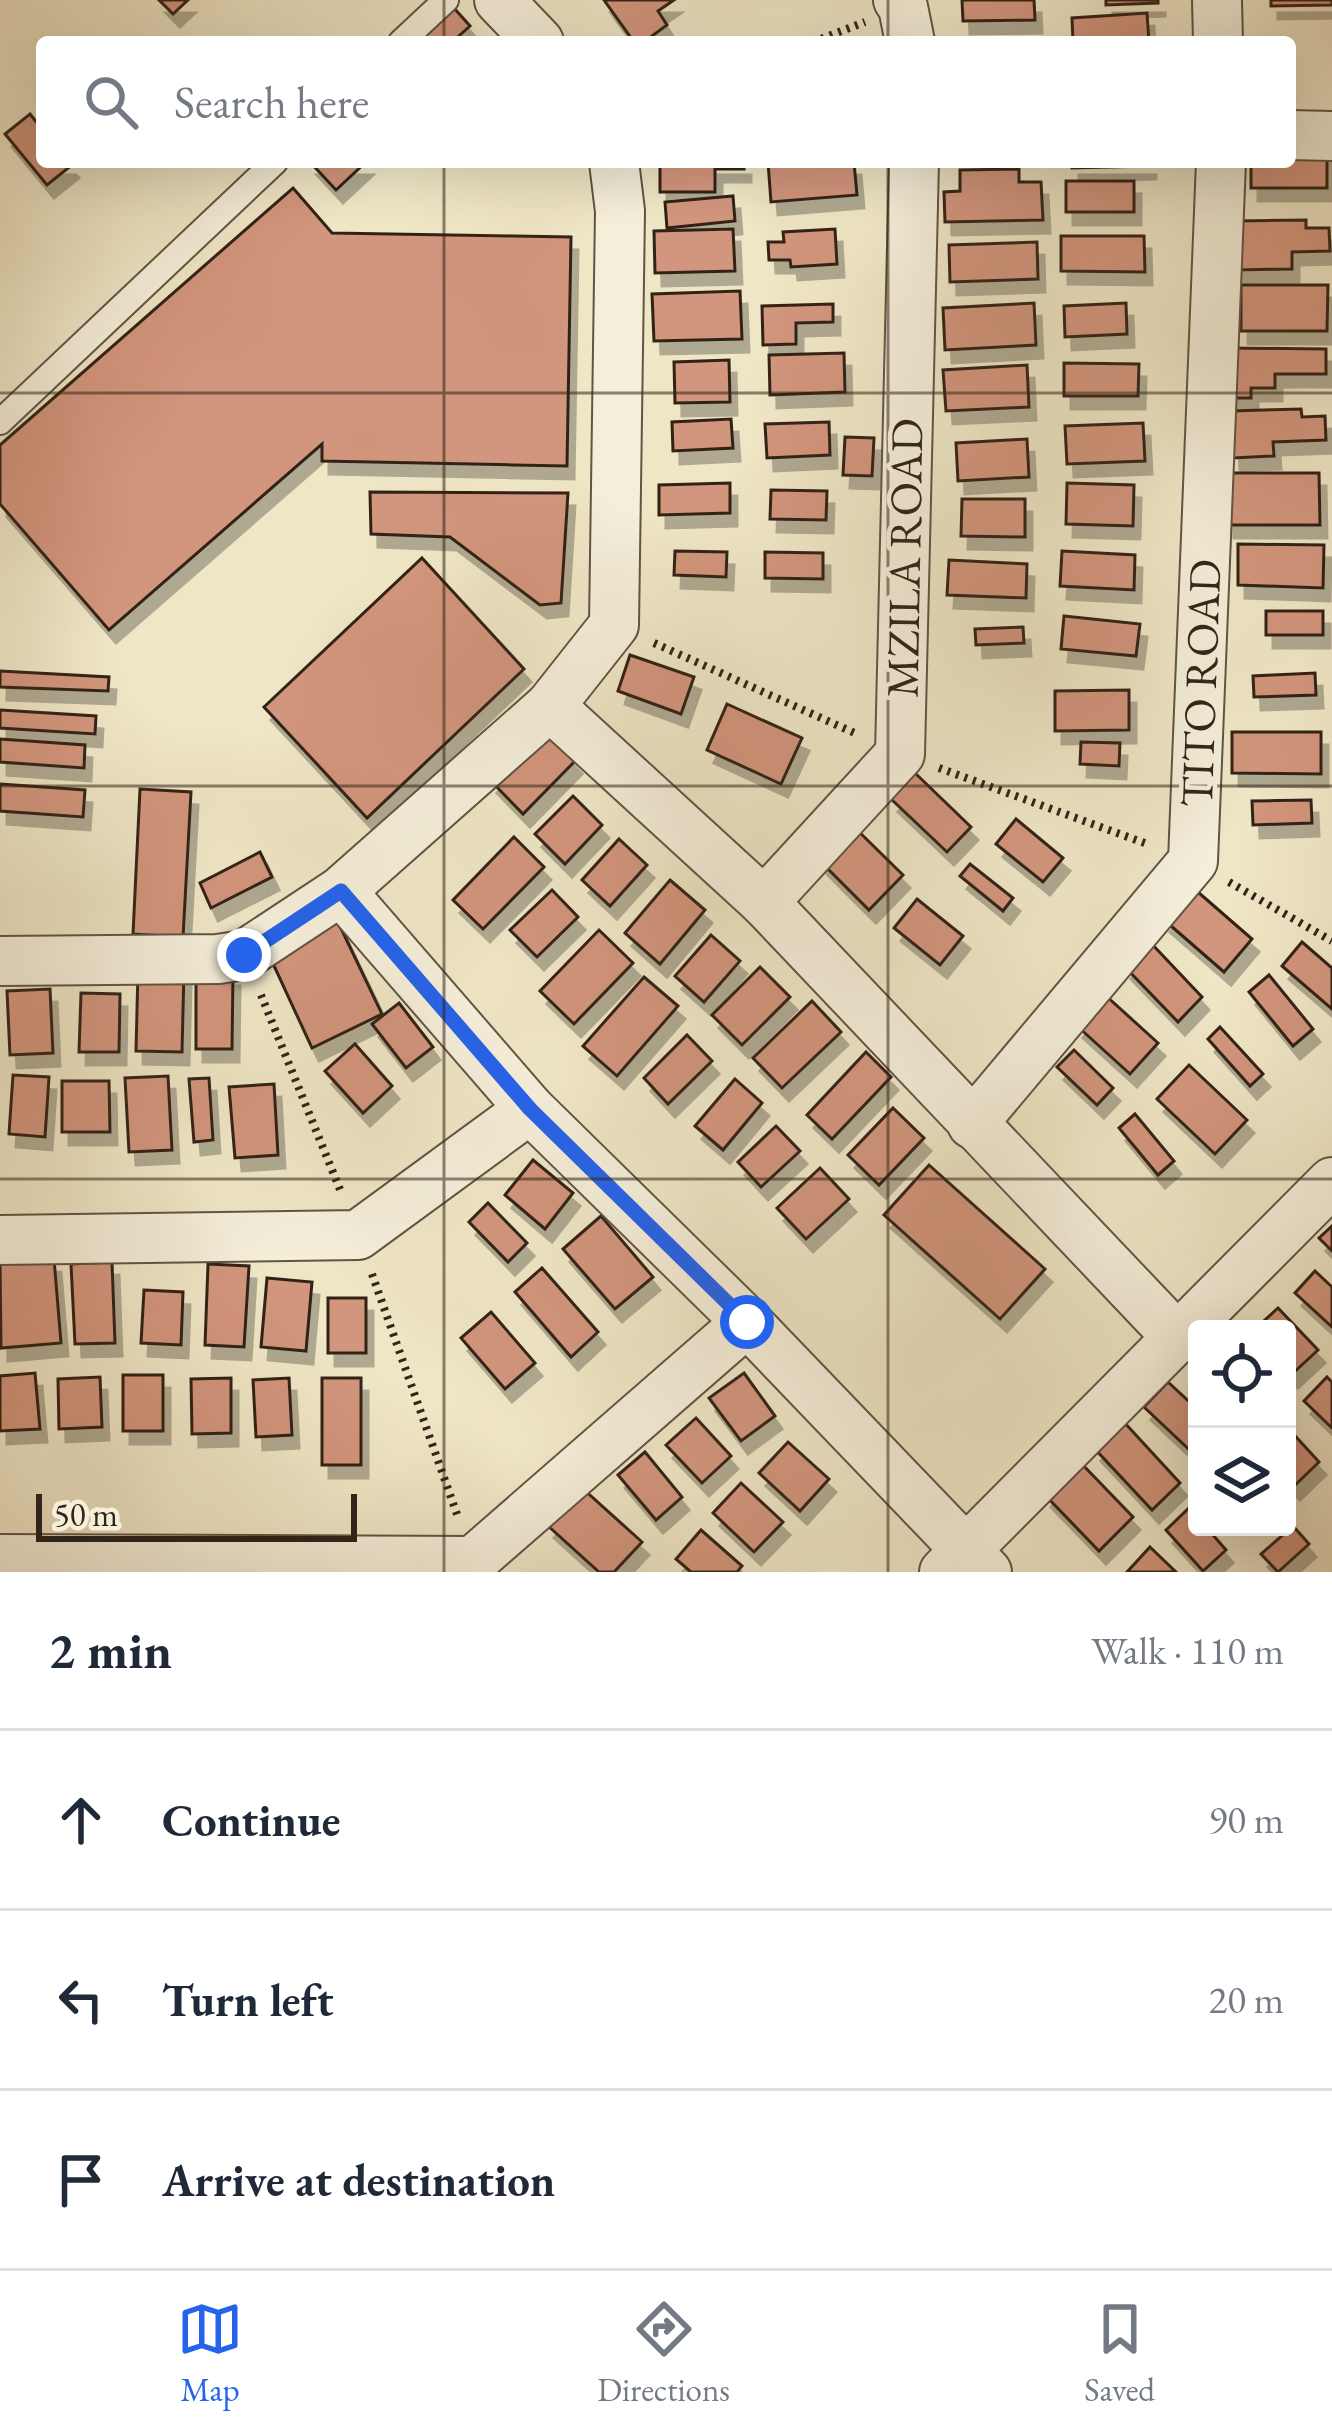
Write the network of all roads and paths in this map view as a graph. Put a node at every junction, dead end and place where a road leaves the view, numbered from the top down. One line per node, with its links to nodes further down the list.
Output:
1 (446, 0): 5 (lane)
2 (499, 0): 6 (street)
3 (898, 0): 7 (street)
4 (1216, 0): 8 (street)
5 (407, 36)
6 (533, 36)
7 (909, 36)
8 (1218, 36)
9 (1296, 135): 10 (street)
10 (1332, 136)
11 (269, 168): 15 (lane)
12 (615, 168): 16 (street)
13 (914, 168): 18 (street, MZILA ROAD)
14 (1221, 168): 19 (street, TITO ROAD)
15 (0, 422)
16 (614, 625): 17 (street); 18 (path)
17 (550, 706): 20 (street); 21 (street)
18 (900, 754): 19 (path); 21 (street, MZILA ROAD)
19 (1192, 861): 22 (path); 25 (street, TITO ROAD)
20 (341, 891): 23 (street); 24 (street)
21 (764, 902): 25 (street)
22 (1332, 941)
23 (0, 961)
24 (530, 1109): 27 (street); 28 (street)
25 (972, 1124): 29 (street)
26 (1332, 1182): 29 (street)
27 (0, 1240)
28 (747, 1322): 30 (street); 31 (street)
29 (1177, 1337): 31 (street)
30 (0, 1558)
31 (966, 1565)

